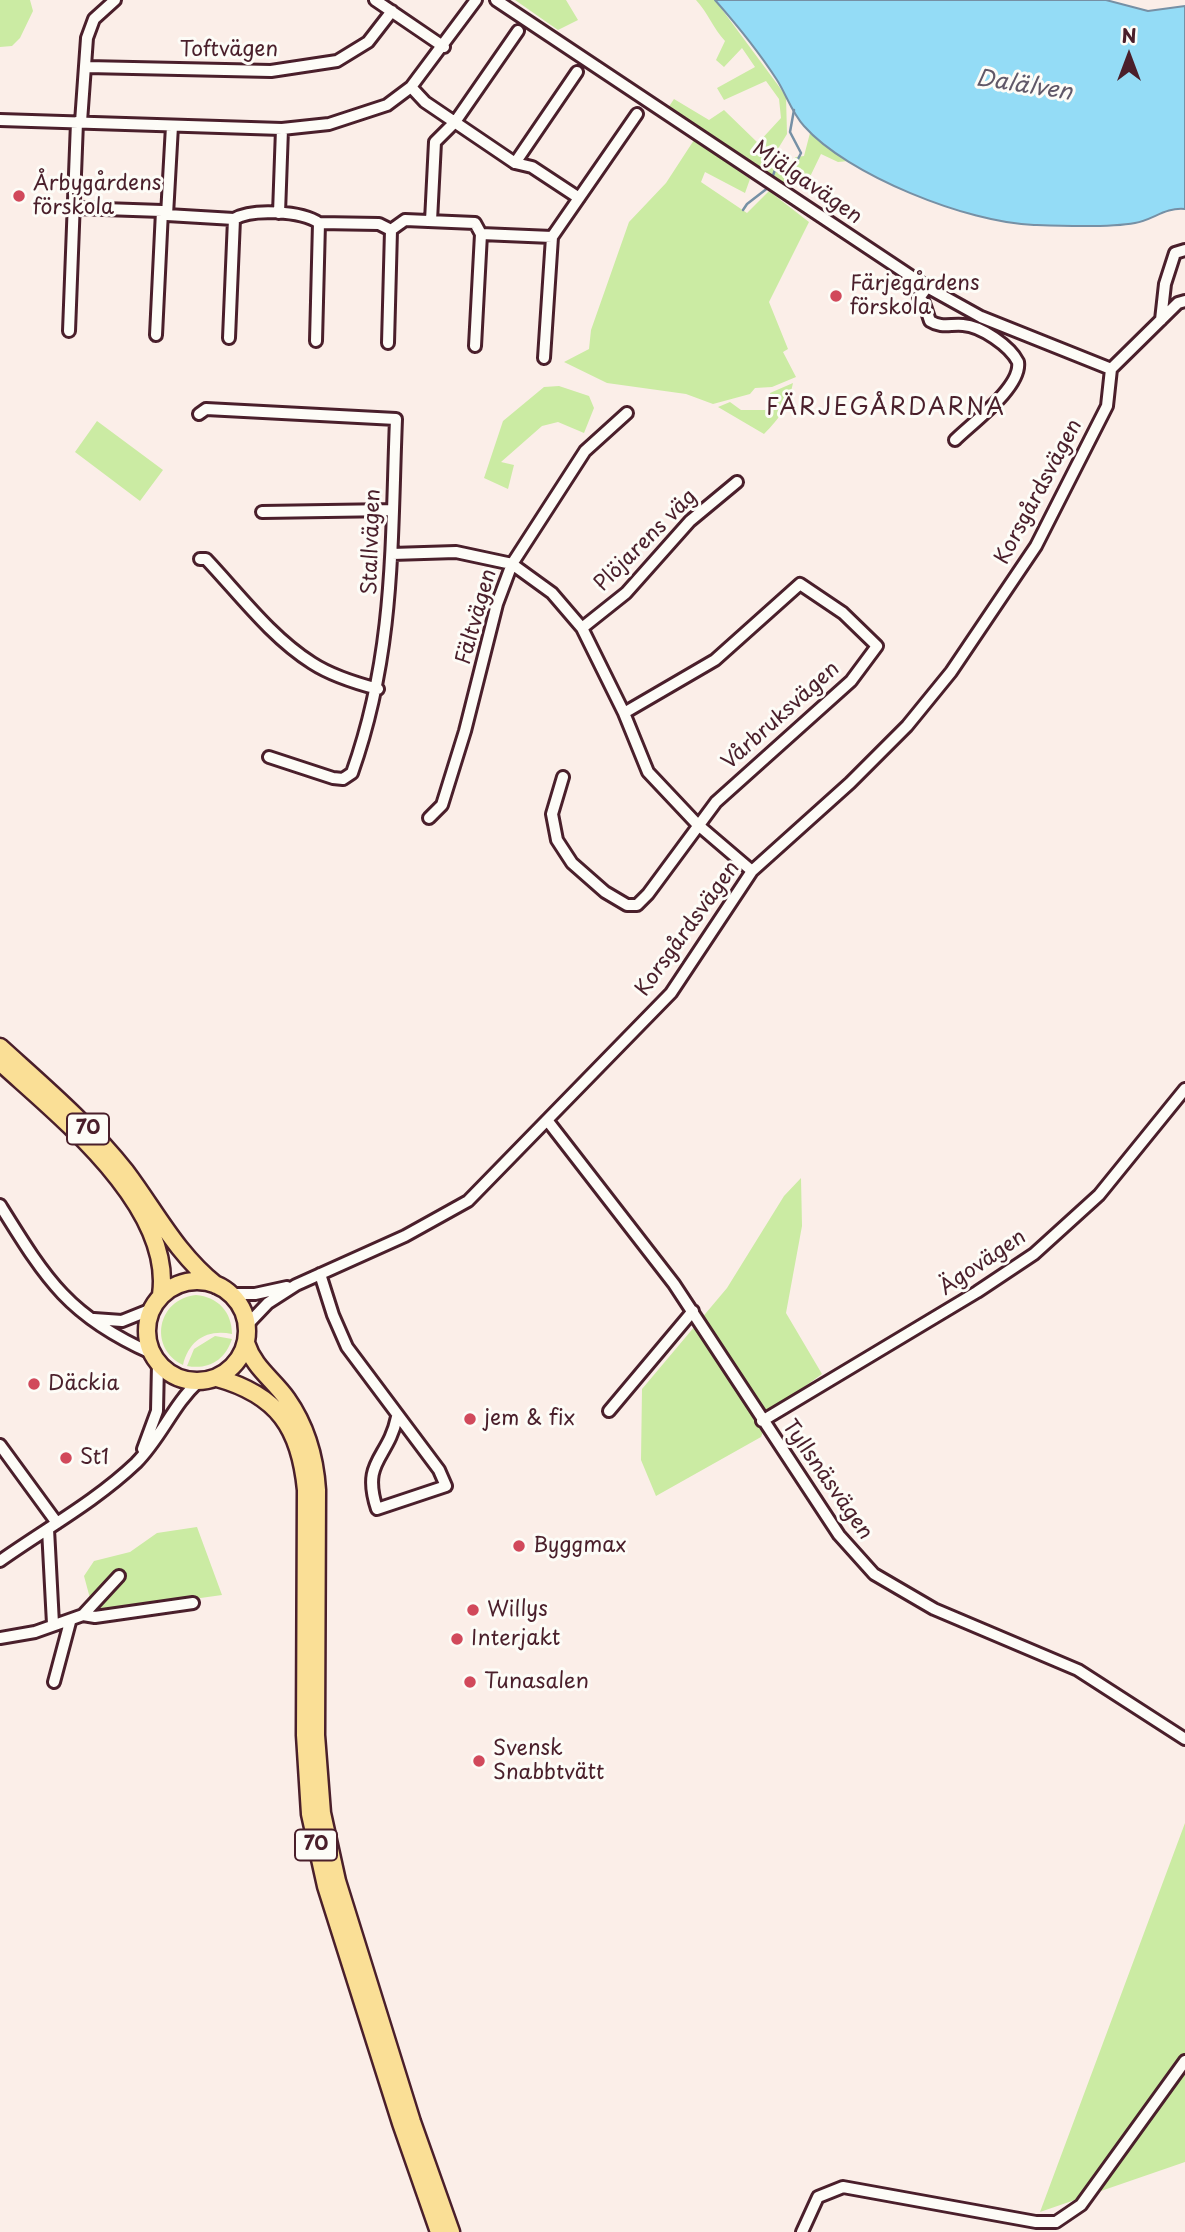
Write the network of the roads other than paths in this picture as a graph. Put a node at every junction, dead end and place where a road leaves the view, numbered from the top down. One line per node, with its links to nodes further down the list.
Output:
1 (115, 0): 8 (street)
2 (375, 0): 5 (street)
3 (476, 0): 7 (street)
4 (496, 0): 29 (street, Mjälgavägen)
5 (392, 11): 7 (street); 8 (street, Toftvägen)
6 (518, 31): 14 (street)
7 (444, 47): 10 (street)
8 (87, 67): 13 (street)
9 (577, 72): 17 (street)
10 (411, 87): 14 (street); 16 (street)
11 (637, 114): 18 (street)
12 (0, 120): 13 (street)
13 (79, 122): 15 (street); 19 (street)
14 (456, 122): 17 (street); 23 (street)
15 (172, 126): 16 (street); 20 (street)
16 (282, 129): 21 (street)
17 (515, 163): 18 (street)
18 (579, 198): 27 (street)
19 (75, 208): 20 (street); 32 (street)
20 (165, 213): 22 (street); 33 (street)
21 (279, 214): 22 (street); 24 (street)
22 (234, 219): 34 (street)
23 (431, 221): 25 (street); 26 (street)
24 (319, 223): 25 (street); 35 (street)
25 (391, 230): 36 (street)
26 (481, 234): 27 (street); 37 (street)
27 (552, 237): 38 (street)
28 (1185, 250): 31 (street)
29 (927, 287): 39 (street, Mjälgavägen); 42 (street)
30 (1182, 300): 31 (street)
31 (1161, 320): 39 (street)
32 (69, 331)
33 (156, 335)
34 (229, 338)
35 (316, 341)
36 (388, 343)
37 (475, 346)
38 (544, 358)
39 (1111, 369): 56 (street, Korsgårdsvägen)
40 (626, 413): 48 (street, Fältvägen)
41 (199, 414): 44 (street, Stallvägen)
42 (955, 440)
43 (737, 482): 49 (street, Plöjarens väg)
44 (392, 510): 45 (street); 46 (street, Stallvägen)
45 (262, 512)
46 (392, 554): 48 (street); 50 (street, Stallvägen)
47 (200, 559): 50 (street)
48 (512, 564): 49 (street); 54 (street, Fältvägen)
49 (582, 628): 51 (street)
50 (378, 689): 52 (street, Stallvägen)
51 (624, 713): 55 (street); 55 (street, Vårbruksvägen)
52 (269, 757)
53 (563, 777): 55 (street)
54 (429, 818)
55 (697, 824): 56 (street)
56 (752, 871): 60 (street, Korsgårdsvägen)
57 (0, 1047): 63 (highway, 70)
58 (0, 1062): 66 (highway, 70)
59 (1185, 1089): 76 (street, Ägovägen)
60 (547, 1120): 62 (street, Korsgårdsvägen); 67 (street, Tyllsnäsvägen)
61 (0, 1205): 68 (street)
62 (320, 1274): 64 (street, Korsgårdsvägen); 75 (street)
63 (216, 1285): 65 (highway, 70); 66 (highway)
64 (296, 1285): 65 (street, Korsgårdsvägen); 69 (street, Korsgårdsvägen)
65 (230, 1294): 69 (highway, 70)
66 (156, 1302): 68 (street); 71 (highway, 70)
67 (693, 1311): 74 (street); 76 (street, Tyllsnäsvägen)
68 (90, 1318): 71 (street)
69 (247, 1325): 70 (highway)
70 (246, 1343): 72 (highway); 92 (highway, 70)
71 (155, 1359): 73 (highway); 79 (street)
72 (217, 1378): 73 (highway); 91 (highway, 70)
73 (198, 1382): 79 (street)
74 (609, 1411)
75 (397, 1417): 75 (street)
76 (762, 1422): 89 (street, Tyllsnäsvägen)
77 (0, 1445): 78 (street)
78 (4, 1458): 80 (street)
79 (135, 1464): 80 (street)
80 (53, 1526): 81 (street); 86 (street)
81 (0, 1561)
82 (120, 1576): 84 (street)
83 (193, 1603): 84 (street)
84 (83, 1615): 85 (street)
85 (70, 1622): 86 (street); 88 (street)
86 (53, 1624): 87 (street)
87 (0, 1638)
88 (54, 1682)
89 (1185, 1739)
90 (1185, 2061): 93 (street)
91 (439, 2232)
92 (451, 2232)
93 (802, 2232)

